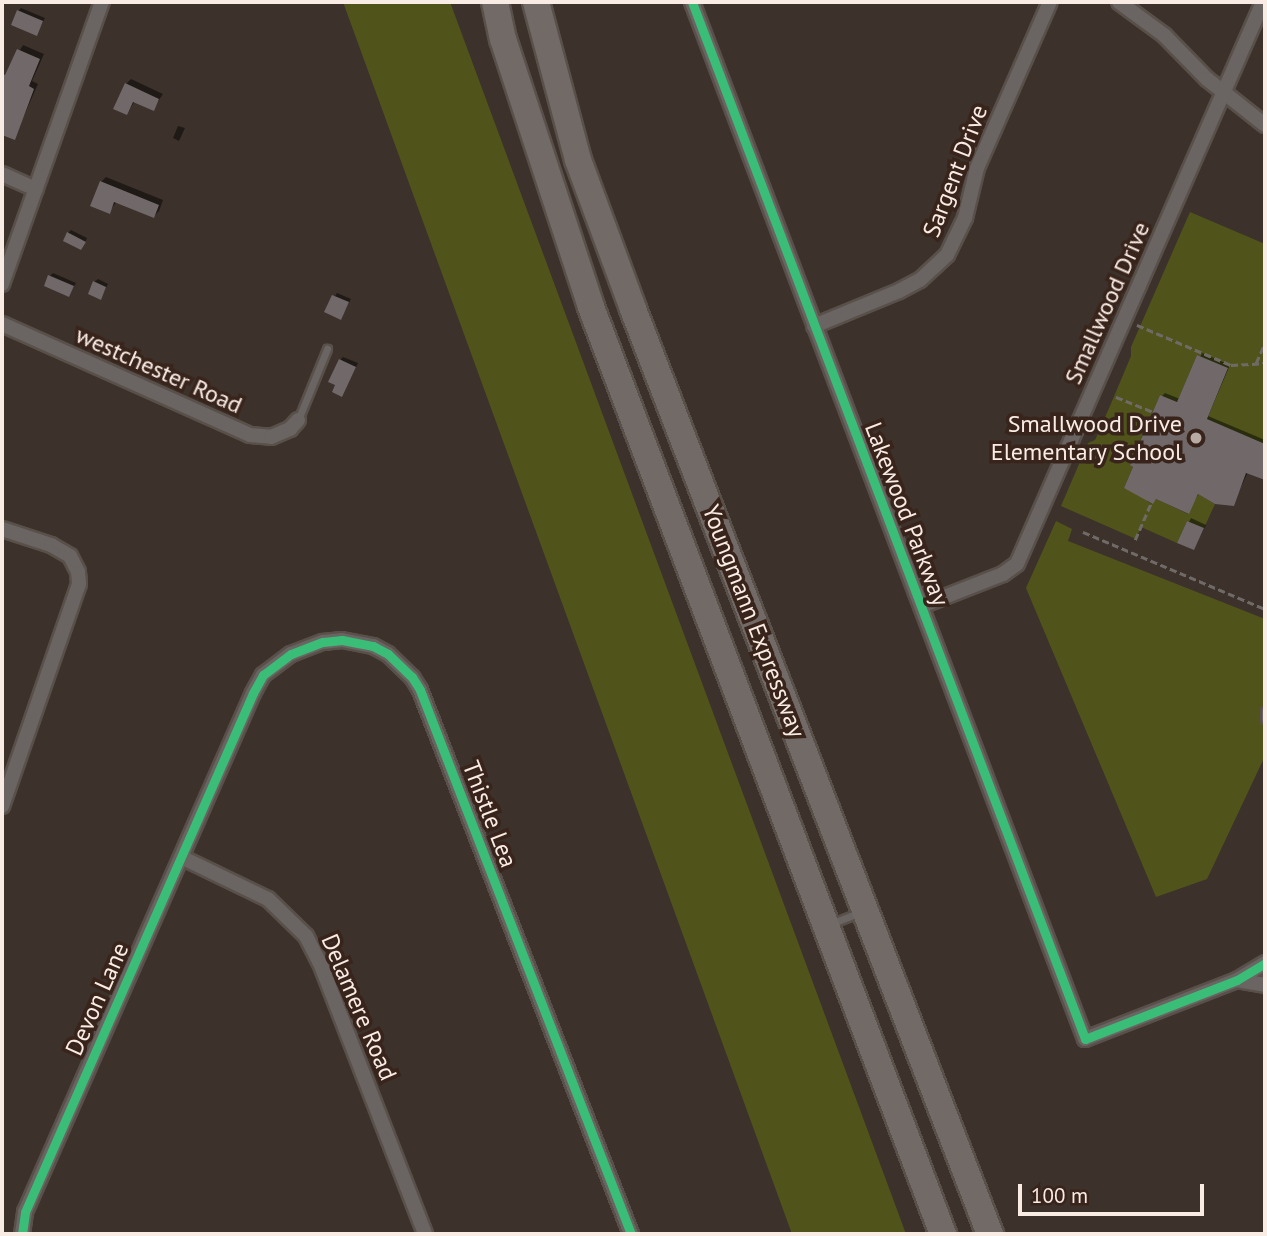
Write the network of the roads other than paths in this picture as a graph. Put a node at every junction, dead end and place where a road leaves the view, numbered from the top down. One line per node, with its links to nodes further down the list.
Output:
1 (103, 2): 11 (street)
2 (495, 2): 25 (highway, Youngmann Expressway)
3 (536, 2): 24 (highway, Youngmann Expressway)
4 (692, 2): 14 (street, Lakewood Parkway)
5 (1050, 2): 14 (street, Sargent Drive)
6 (1119, 2): 8 (street)
7 (1263, 2): 8 (street, Smallwood Drive)
8 (1223, 93): 9 (street); 18 (street, Smallwood Drive)
9 (1265, 125)
10 (2, 174): 11 (street)
11 (36, 189): 12 (street)
12 (2, 284)
13 (2, 324): 16 (street, westchester Road)
14 (814, 326): 18 (street, Lakewood Parkway)
15 (327, 349): 16 (lane)
16 (298, 420)
17 (2, 529): 22 (street)
18 (921, 606): 27 (street, Lakewood Parkway)
19 (1265, 711): 20 (lane)
20 (1265, 719)
21 (214, 781): 23 (street, Devon Lane); 31 (street, Thistle Lea)
22 (2, 806)
23 (181, 857): 29 (street, Devon Lane); 30 (street, Delamere Road)
24 (866, 911): 25 (lane); 33 (highway, Youngmann Expressway)
25 (826, 925): 32 (highway, Youngmann Expressway)
26 (1265, 963): 27 (street)
27 (1237, 980): 28 (street)
28 (1265, 985)
29 (22, 1234)
30 (425, 1234)
31 (631, 1234)
32 (943, 1234)
33 (990, 1234)

